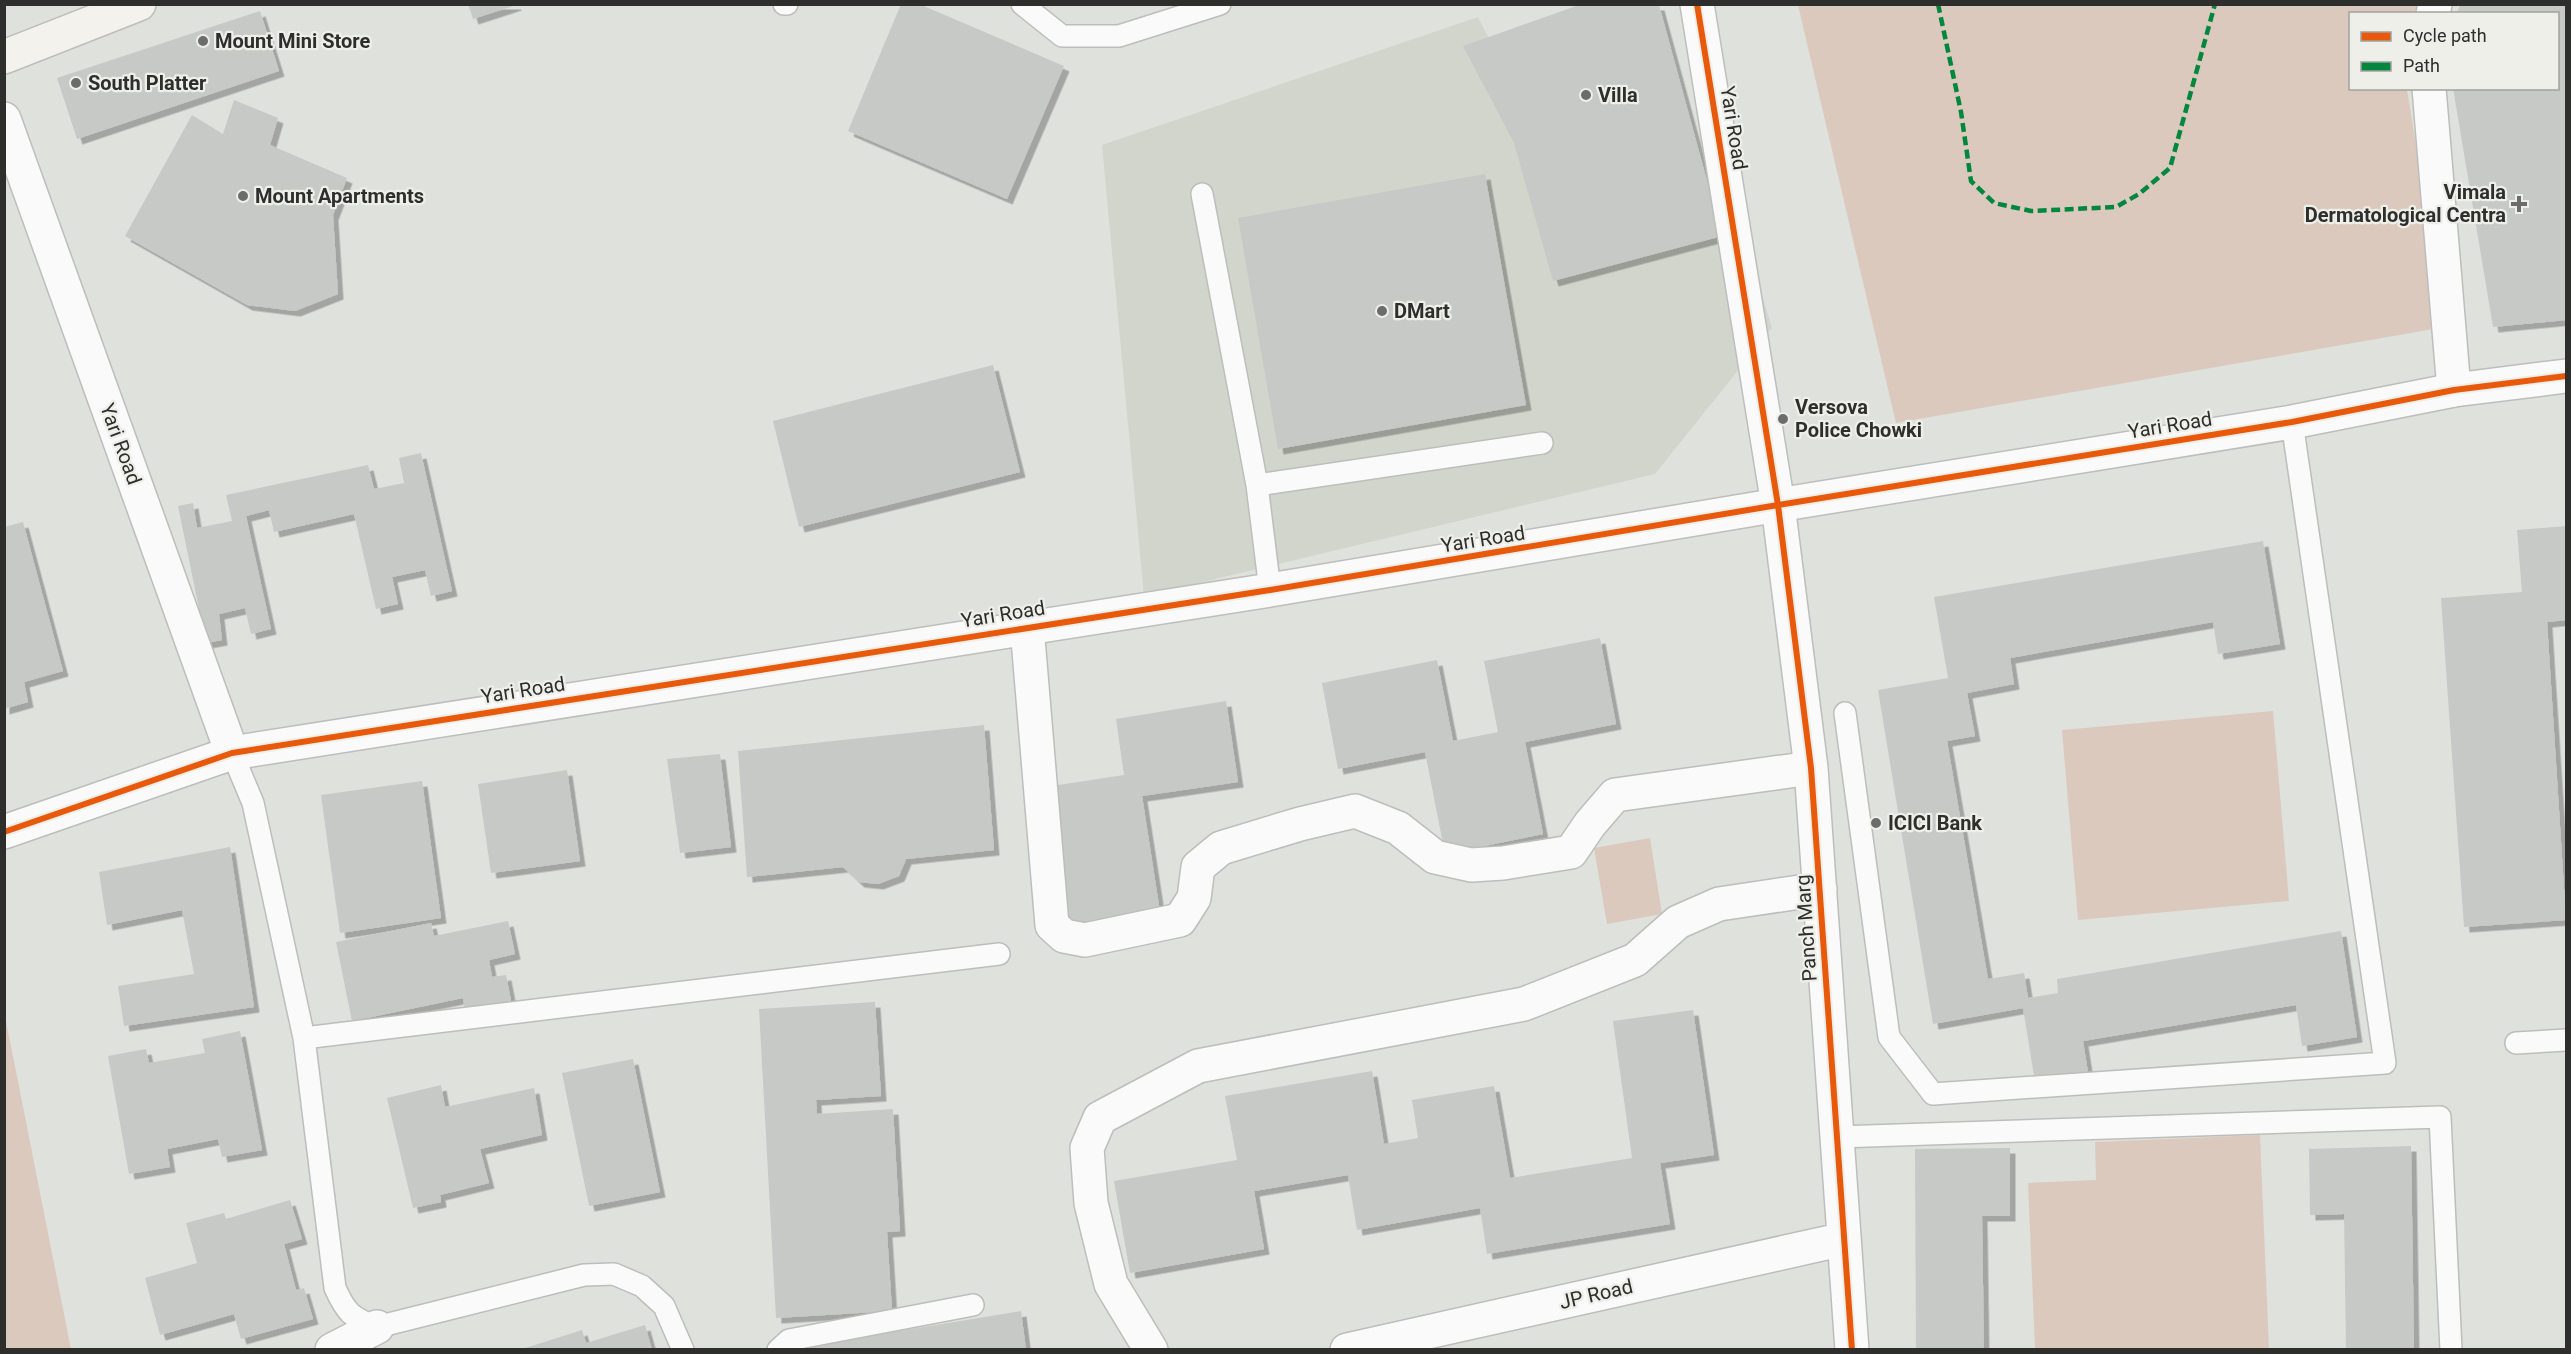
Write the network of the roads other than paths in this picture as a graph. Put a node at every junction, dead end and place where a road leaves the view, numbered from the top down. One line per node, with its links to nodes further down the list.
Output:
1 (139, 4): 5 (main road)
2 (1022, 4): 3 (lane)
3 (1220, 4)
4 (1697, 4): 14 (street, Yari Road)
5 (4, 57)
6 (2429, 90): 10 (street)
7 (4, 118): 18 (street, Yari Road)
8 (1202, 194): 13 (lane)
9 (2566, 376): 10 (street, Yari Road)
10 (2454, 390): 11 (street, Yari Road)
11 (2292, 422): 14 (street, Yari Road); 17 (lane)
12 (1542, 443): 13 (lane)
13 (1257, 485): 15 (lane)
14 (1778, 505): 15 (street, Yari Road); 19 (street, Panch Marg)
15 (1270, 590): 16 (street, Yari Road)
16 (1027, 627): 18 (street, Yari Road); 19 (street)
17 (1845, 713)
18 (232, 753): 20 (street); 23 (lane)
19 (1811, 768): 21 (street, Panch Marg)
20 (4, 832)
21 (1820, 889): 26 (street, Panch Marg); 33 (street)
22 (999, 954): 23 (lane)
23 (304, 1038): 29 (lane)
24 (2566, 1040): 25 (lane)
25 (2516, 1043)
26 (1838, 1137): 27 (street, Panch Marg); 36 (lane)
27 (1844, 1239): 34 (street, JP Road); 35 (street, Panch Marg)
28 (973, 1305): 32 (lane)
29 (376, 1327): 30 (street); 31 (lane)
30 (332, 1350)
31 (682, 1350)
32 (777, 1350)
33 (1151, 1350)
34 (1347, 1350)
35 (1852, 1350)
36 (2451, 1350)

